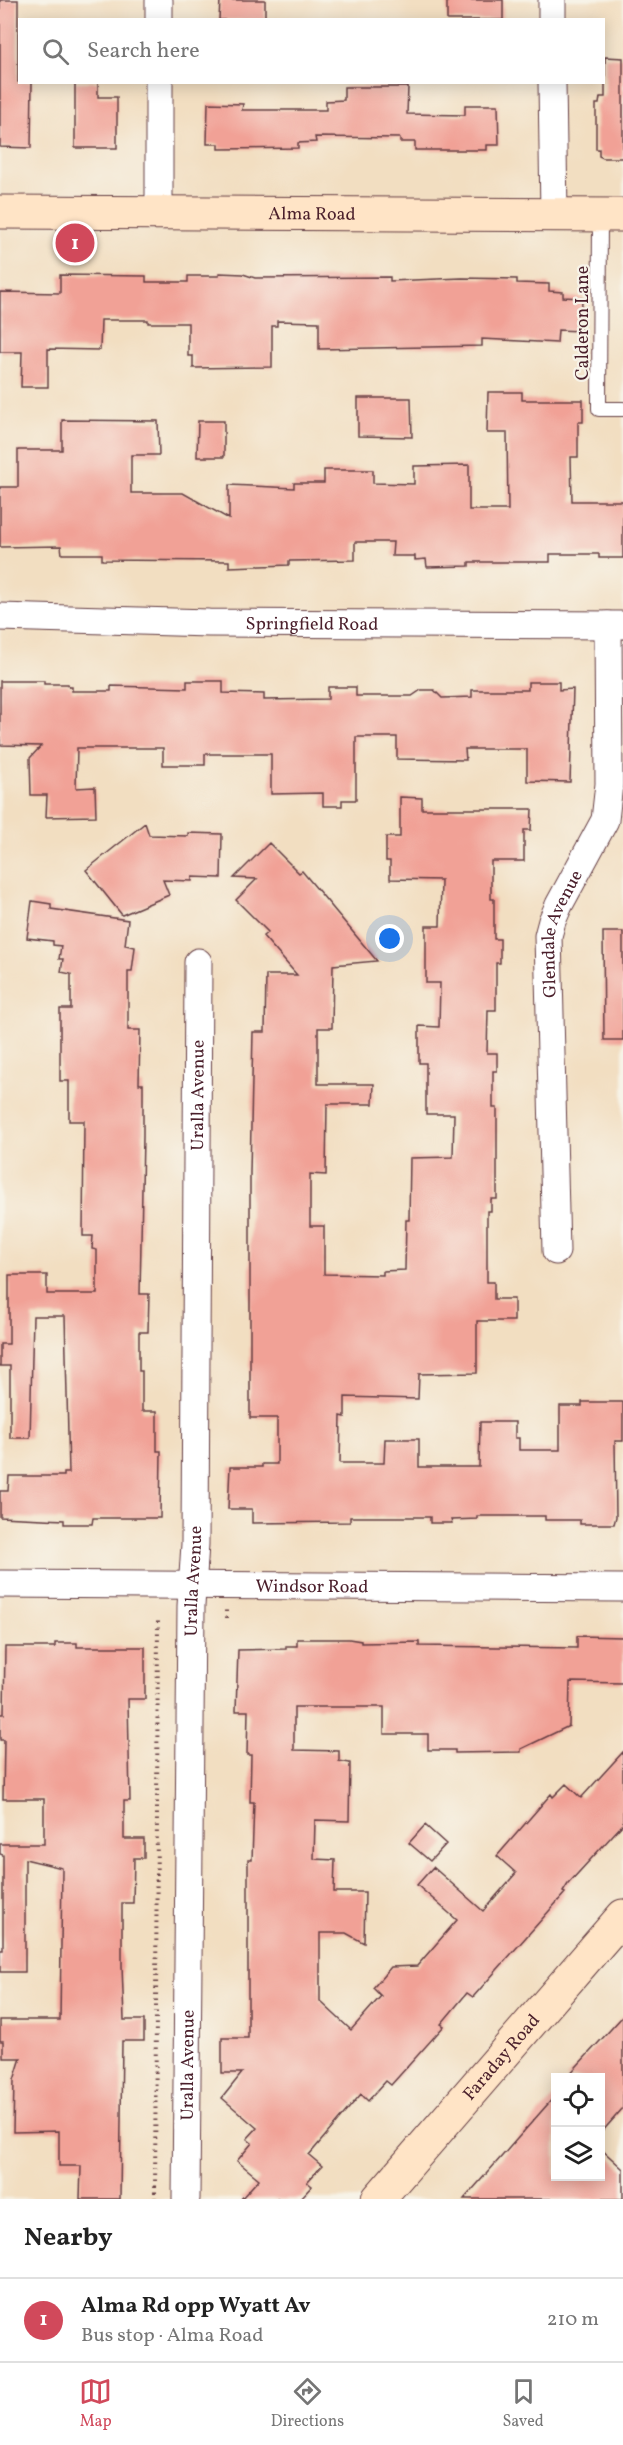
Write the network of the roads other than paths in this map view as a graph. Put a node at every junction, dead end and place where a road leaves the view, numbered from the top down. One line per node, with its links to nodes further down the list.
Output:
1 (159, 0): 3 (street)
2 (552, 0): 4 (street)
3 (159, 18)
4 (552, 18)
5 (159, 84): 8 (street)
6 (552, 84): 9 (street)
7 (0, 212): 8 (main road, Alma Road)
8 (159, 213): 9 (main road, Alma Road)
9 (554, 214): 10 (main road, Alma Road)
10 (612, 215): 11 (lane, Calderon Lane)
11 (623, 409)
12 (0, 617): 13 (street, Springfield Road)
13 (616, 625): 15 (street, Glendale Avenue)
14 (198, 962): 17 (street, Uralla Avenue)
15 (556, 1251)
16 (0, 1584): 17 (street, Windsor Road)
17 (193, 1585): 18 (street, Windsor Road); 20 (street, Uralla Avenue)
18 (623, 1588)
19 (623, 1916): 21 (main road, Faraday Road)
20 (186, 2199)
21 (378, 2199)

